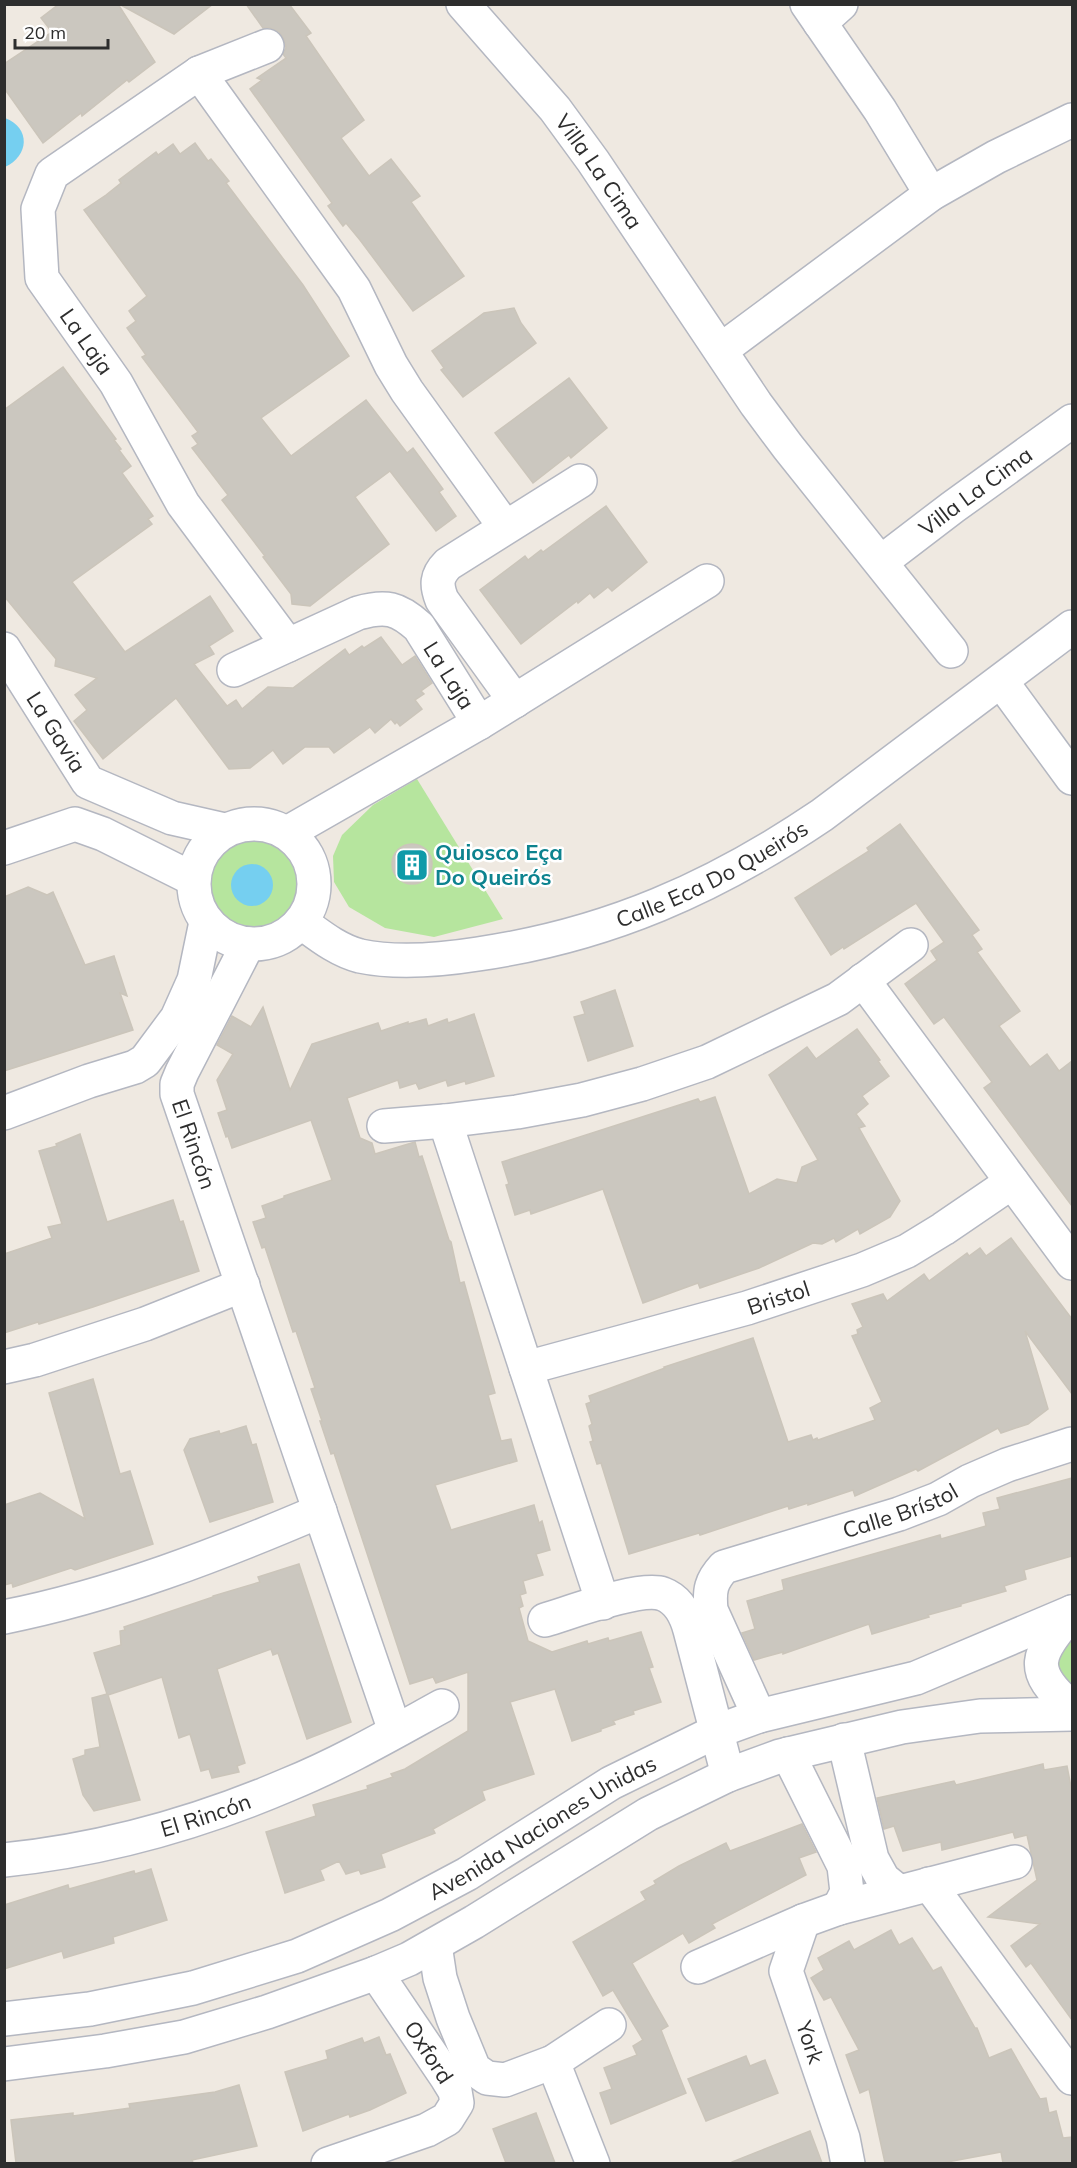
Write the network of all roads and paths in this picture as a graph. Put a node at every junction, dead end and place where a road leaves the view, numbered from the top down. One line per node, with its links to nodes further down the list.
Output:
1 (463, 4): 7 (street, Villa La Cima)
2 (823, 10): 6 (street)
3 (267, 46): 4 (street, La Laja)
4 (199, 73): 10 (street); 14 (street, La Laja)
5 (1072, 120): 6 (street)
6 (931, 194): 7 (street)
7 (721, 350): 11 (street, Villa La Cima)
8 (1072, 421): 11 (street, Villa La Cima)
9 (580, 481): 10 (street, La Laja)
10 (505, 527): 19 (street, La Laja)
11 (881, 562): 16 (street, Villa La Cima)
12 (707, 581): 19 (street)
13 (1072, 627): 18 (street, Calle Eca Do Queirós)
14 (288, 645): 17 (street, La Laja); 20 (street, La Laja)
15 (4, 649): 22 (street, La Gavia)
16 (951, 651)
17 (234, 670)
18 (1000, 681): 21 (street); 27 (street, Calle Eca Do Queirós)
19 (516, 701): 20 (street)
20 (479, 723): 23 (street)
21 (1072, 778)
22 (225, 830): 23 (street); 25 (street)
23 (287, 833): 27 (street)
24 (4, 848): 25 (street)
25 (193, 879): 26 (street)
26 (206, 922): 28 (street); 31 (street)
27 (301, 922): 28 (street)
28 (248, 944): 36 (street, El Rincón)
29 (911, 945): 30 (street)
30 (863, 980): 32 (street); 34 (street)
31 (4, 1113)
32 (445, 1121): 33 (street); 38 (street)
33 (384, 1126)
34 (1012, 1182): 35 (street); 38 (street, Bristol)
35 (1072, 1263)
36 (243, 1286): 37 (street); 40 (street, El Rincón)
37 (4, 1367)
38 (526, 1368): 41 (street)
39 (1072, 1444): 48 (street, Calle Brístol)
40 (320, 1511): 43 (street); 49 (street, El Rincón)
41 (603, 1603): 44 (street); 50 (street)
42 (1072, 1612): 46 (street); 48 (street, Avenida Naciones Unidas)
43 (4, 1617)
44 (546, 1620)
45 (442, 1706): 49 (street, El Rincón)
46 (1072, 1708)
47 (1072, 1714): 51 (street, Avenida Naciones Unidas)
48 (759, 1716): 50 (street, Avenida Naciones Unidas)
49 (395, 1731): 54 (street, El Rincón)
50 (716, 1732): 53 (street); 62 (street, Avenida Naciones Unidas)
51 (844, 1740): 52 (street, Avenida Naciones Unidas); 56 (street)
52 (788, 1754): 53 (street, Avenida Naciones Unidas); 57 (street)
53 (728, 1775): 59 (street, Avenida Naciones Unidas)
54 (4, 1860)
55 (1016, 1862): 56 (street)
56 (914, 1888): 57 (street); 66 (street)
57 (838, 1908): 58 (street)
58 (803, 1921): 60 (street); 69 (street, York)
59 (435, 1945): 61 (street, Avenida Naciones Unidas); 64 (street, Oxford)
60 (698, 1967)
61 (376, 1973): 65 (street, Avenida Naciones Unidas); 67 (street, Oxford)
62 (4, 2019)
63 (609, 2025): 64 (street, Oxford)
64 (553, 2062): 68 (street)
65 (4, 2064)
66 (1072, 2078)
67 (330, 2163)
68 (593, 2163)
69 (848, 2163)

